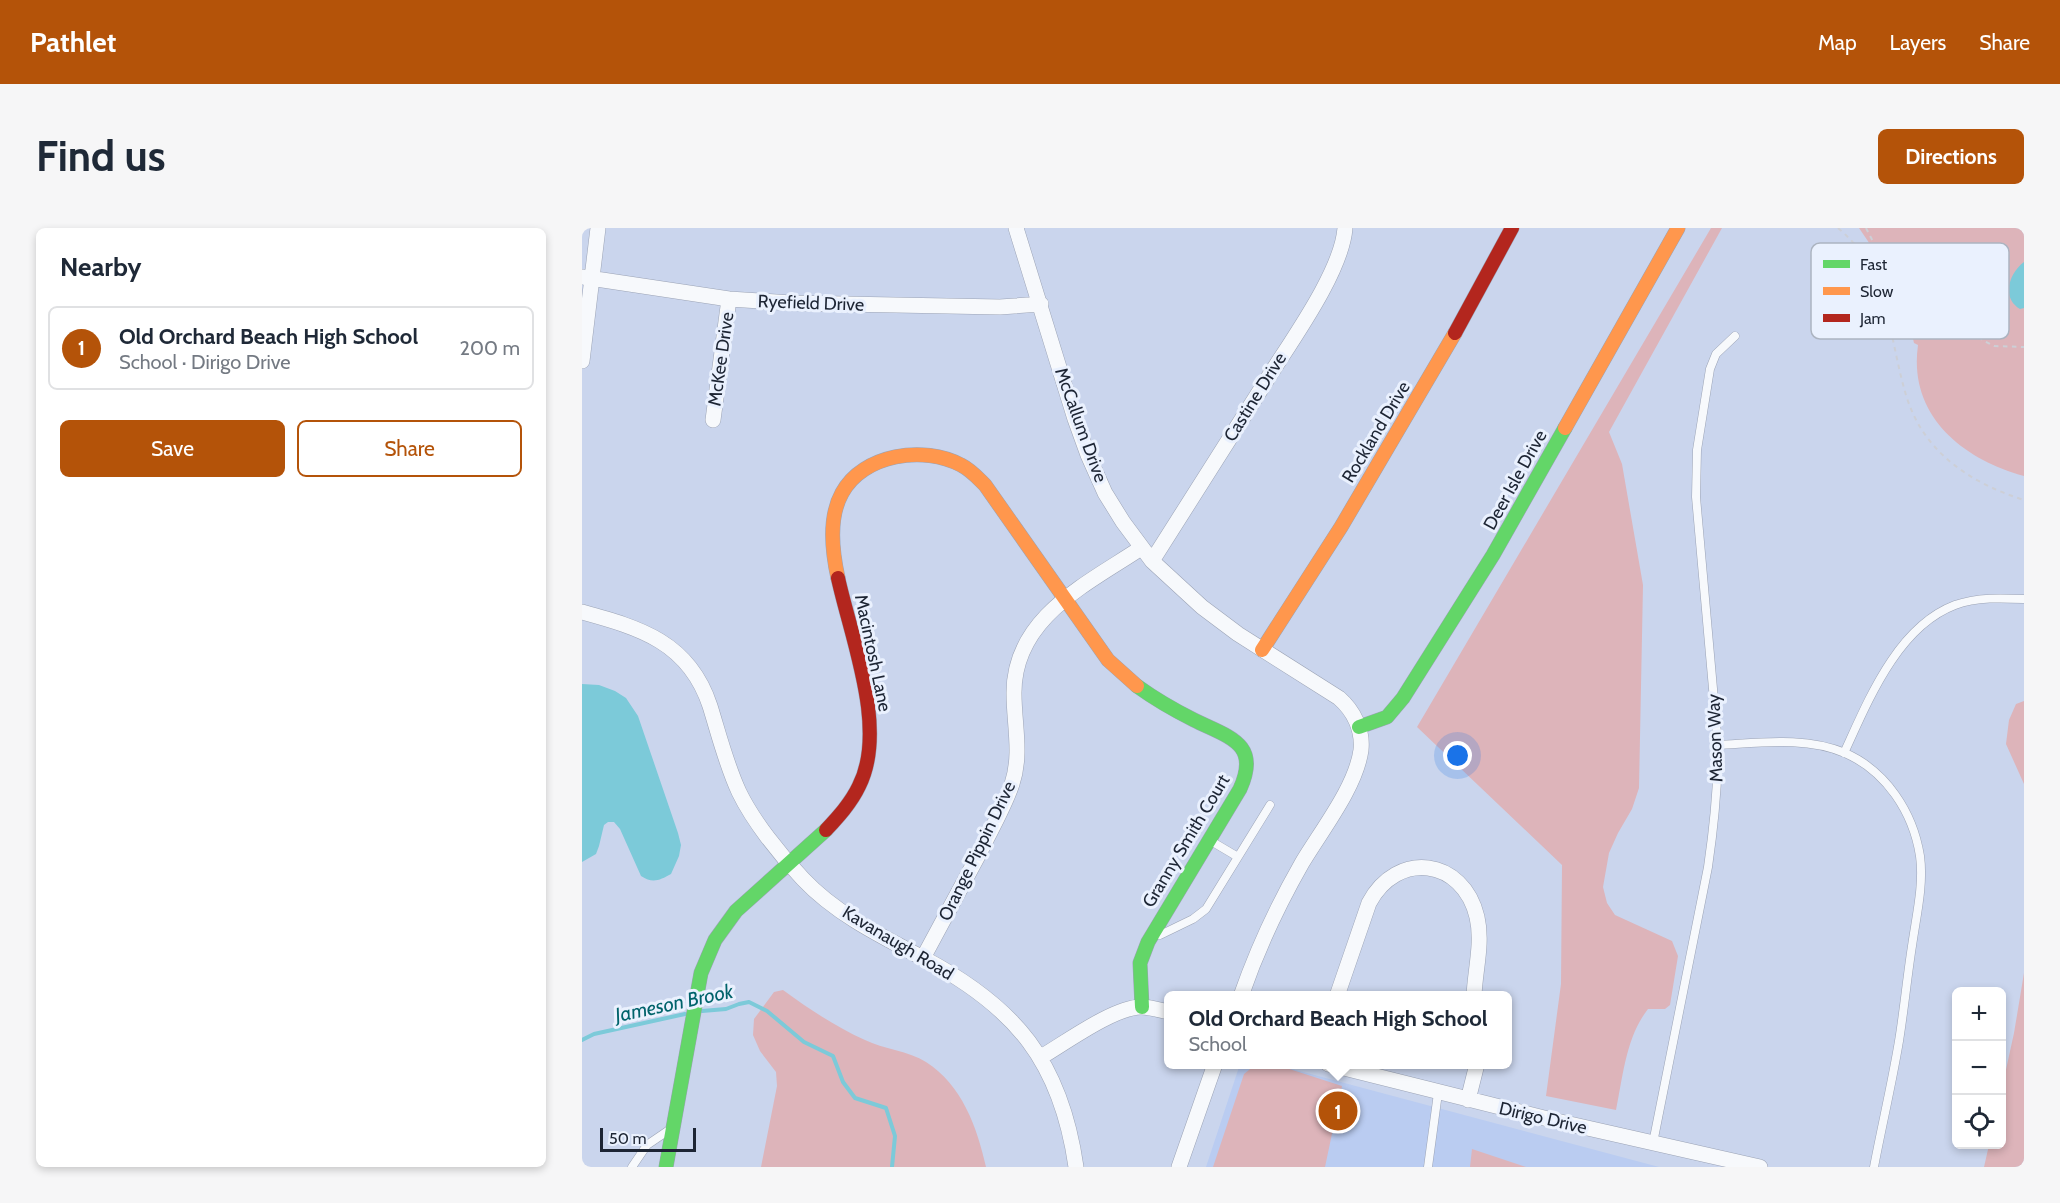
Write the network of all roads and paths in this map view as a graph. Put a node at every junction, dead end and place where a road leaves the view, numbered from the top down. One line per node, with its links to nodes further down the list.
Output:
1 (598, 228): 10 (street)
2 (1017, 228): 12 (street, McCallum Drive)
3 (1345, 228): 21 (street, Castine Drive)
4 (1512, 228): 25 (street, Rockland Drive)
5 (1678, 228): 26 (street, Deer Isle Drive)
6 (1838, 228): 8 (path)
7 (1866, 228): 9 (path)
8 (1853, 243)
9 (1874, 243)
10 (587, 277): 11 (street, Ryefield Drive); 17 (street)
11 (729, 299): 12 (street, Ryefield Drive); 18 (street, McKee Drive)
12 (1041, 304): 20 (street, McCallum Drive)
13 (1734, 336): 27 (lane, Mason Way)
14 (1893, 339): 19 (path)
15 (1981, 339): 16 (path)
16 (2024, 347)
17 (582, 361)
18 (713, 420)
19 (2024, 500)
20 (1142, 548): 21 (street, McCallum Drive); 22 (street, Orange Pippin Drive)
21 (1152, 561): 25 (street, McCallum Drive)
22 (1065, 598): 30 (street, Granny Smith Court); 32 (street, Macintosh Lane); 34 (street, Orange Pippin Drive)
23 (2024, 598): 28 (lane)
24 (582, 612): 32 (street, Kavanaugh Road)
25 (1262, 650): 26 (street, McCallum Drive)
26 (1359, 727): 35 (street)
27 (1718, 745): 28 (lane); 47 (lane, Mason Way)
28 (1844, 753): 54 (lane)
29 (1270, 805): 31 (lane)
30 (1209, 840): 31 (lane); 33 (street, Granny Smith Court)
31 (1238, 857): 33 (lane)
32 (789, 863): 34 (street, Kavanaugh Road); 46 (street, Macintosh Lane)
33 (1150, 939): 38 (street, Granny Smith Court)
34 (923, 958): 40 (street, Kavanaugh Road)
35 (1243, 991)
36 (1339, 991): 37 (street)
37 (1474, 991)
38 (1142, 1007): 39 (street); 40 (street)
39 (1164, 1011)
40 (1041, 1057): 50 (street, Kavanaugh Road)
41 (1214, 1069): 51 (street)
42 (1344, 1069): 44 (street, Dirigo Drive)
43 (1476, 1069): 45 (street)
44 (1438, 1093): 45 (street, Dirigo Drive); 52 (lane)
45 (1468, 1100): 47 (street, Dirigo Drive)
46 (673, 1128): 48 (lane); 49 (street, Macintosh Lane)
47 (1653, 1143): 53 (street, Dirigo Drive)
48 (632, 1167)
49 (666, 1167)
50 (1076, 1167)
51 (1179, 1167)
52 (1428, 1167)
53 (1760, 1167)
54 (1874, 1167)

